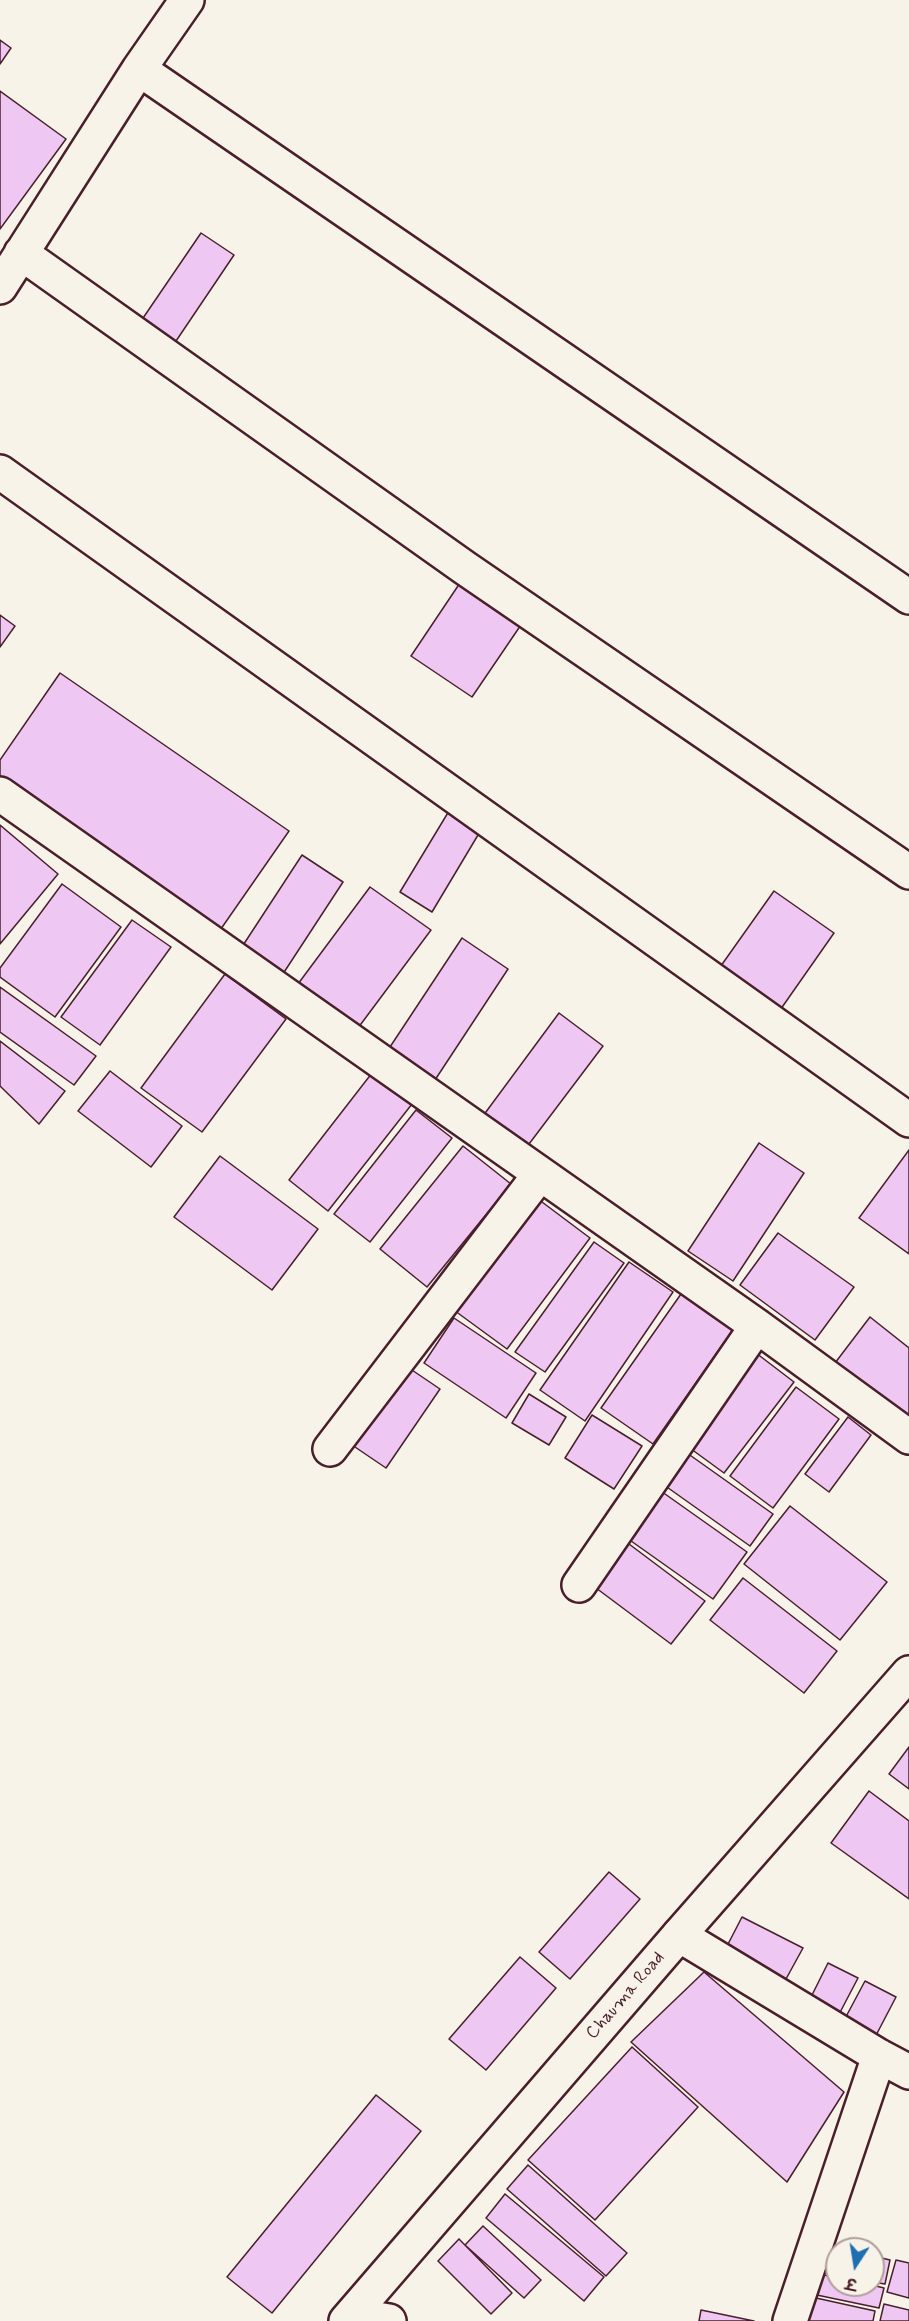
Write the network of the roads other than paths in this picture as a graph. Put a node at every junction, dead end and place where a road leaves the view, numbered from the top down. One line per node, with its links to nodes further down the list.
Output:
1 (187, 0): 2 (street)
2 (139, 69): 3 (street); 6 (street)
3 (21, 253): 4 (street); 8 (street)
4 (0, 287)
5 (0, 472): 9 (street)
6 (909, 597)
7 (0, 794): 10 (street)
8 (909, 872)
9 (909, 1120)
10 (540, 1174): 11 (street); 13 (street)
11 (757, 1326): 12 (street); 14 (street)
12 (909, 1437)
13 (330, 1449)
14 (579, 1585)
15 (909, 1673): 16 (street, Chauma Road)
16 (679, 1935): 17 (street); 19 (street, Chauma Road)
17 (879, 2056): 18 (street); 21 (street)
18 (909, 2072)
19 (349, 2318): 20 (street)
20 (389, 2321)
21 (790, 2321)

